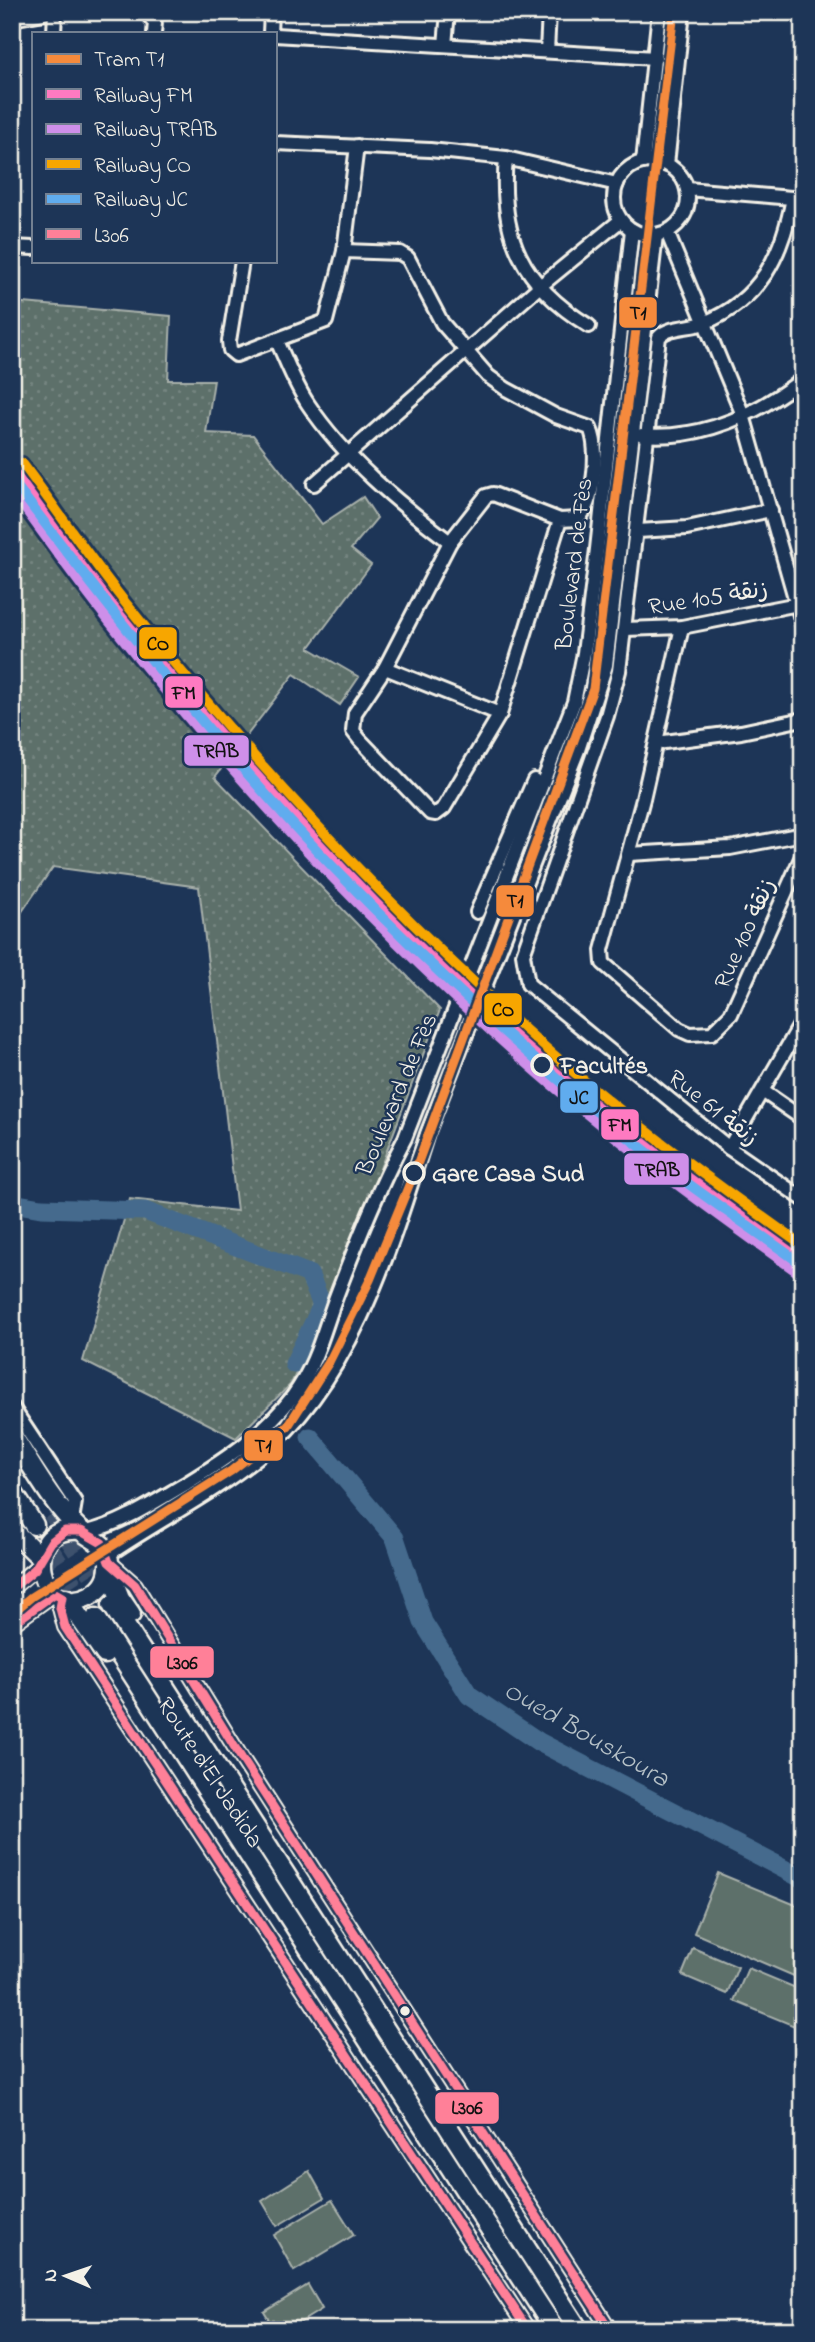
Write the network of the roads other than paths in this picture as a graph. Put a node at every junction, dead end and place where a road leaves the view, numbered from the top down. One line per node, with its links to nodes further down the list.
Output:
1 (50, 12): 9 (street)
2 (55, 12): 10 (street)
3 (146, 12): 11 (street)
4 (271, 12): 12 (street)
5 (448, 12): 14 (street)
6 (549, 12): 15 (street)
7 (659, 12): 16 (street)
8 (683, 12): 21 (street)
9 (12, 19)
10 (54, 32)
11 (154, 32)
12 (272, 32)
13 (276, 34): 14 (street)
14 (445, 45): 15 (street)
15 (547, 51): 16 (street)
16 (654, 58): 20 (street)
17 (276, 141): 18 (street)
18 (357, 146): 19 (street); 30 (street)
19 (506, 158): 22 (street); 32 (street)
20 (643, 162): 21 (street); 22 (street)
21 (667, 165): 23 (street)
22 (617, 184): 25 (street)
23 (687, 189): 24 (street); 27 (street)
24 (798, 199): 33 (street)
25 (621, 220): 26 (street); 32 (street)
26 (632, 230): 27 (street); 51 (street, Boulevard de Fès)
27 (662, 233): 33 (street); 39 (street, Boulevard de Fès)
28 (12, 247): 29 (street)
29 (32, 248)
30 (344, 251): 35 (street); 36 (street)
31 (242, 262): 35 (street)
32 (538, 287): 34 (street); 36 (street)
33 (704, 323): 38 (street); 39 (street)
34 (589, 326)
35 (277, 341): 40 (street)
36 (465, 352): 40 (street); 43 (street)
37 (803, 379): 38 (street)
38 (743, 415): 39 (street); 42 (street)
39 (641, 435): 44 (street); 73 (street, Boulevard de Fès)
40 (349, 454): 41 (street); 45 (street)
41 (314, 484)
42 (771, 510): 44 (street); 46 (street)
43 (560, 520): 45 (street); 52 (street)
44 (638, 531): 49 (street)
45 (450, 542): 50 (street)
46 (797, 604): 47 (street); 48 (street, Rue 105 زنقة)
47 (803, 626)
48 (682, 627): 49 (street, Rue 105 زنقة); 54 (street)
49 (625, 629): 62 (street, Rue 61 زنقة)
50 (385, 668): 52 (street); 52 (street)
51 (573, 702): 58 (street); 70 (street, Boulevard de Fès)
52 (500, 714)
53 (803, 719): 54 (street)
54 (657, 743): 56 (street)
55 (803, 834): 56 (street)
56 (629, 854): 57 (street, Rue 100 زنقة)
57 (803, 854)
58 (477, 912)
59 (803, 1020): 60 (street)
60 (764, 1092): 61 (street); 62 (street)
61 (803, 1119)
62 (729, 1148): 63 (street, Rue 61 زنقة)
63 (803, 1199)
64 (12, 1407): 70 (street)
65 (12, 1435): 70 (highway, Route d'El Jadida)
66 (12, 1454): 68 (highway)
67 (12, 1492): 69 (highway)
68 (52, 1514)
69 (34, 1525)
70 (80, 1528): 72 (highway); 73 (highway, Route d'El Jadida)
71 (12, 1530): 72 (highway)
72 (41, 1561): 74 (street); 75 (highway)
73 (109, 1562): 75 (highway); 80 (highway, Route d'El Jadida); 84 (street)
74 (12, 1588)
75 (61, 1596): 78 (street); 79 (highway, Route d'El Jadida); 81 (street)
76 (112, 1605): 80 (highway, Route d'El Jadida)
77 (96, 1618): 79 (highway, Route d'El Jadida)
78 (12, 1624)
79 (321, 1967): 82 (highway, Route d'El Jadida)
80 (349, 1973): 83 (highway, Route d'El Jadida)
81 (528, 2330)
82 (555, 2330)
83 (579, 2330)
84 (610, 2330)

